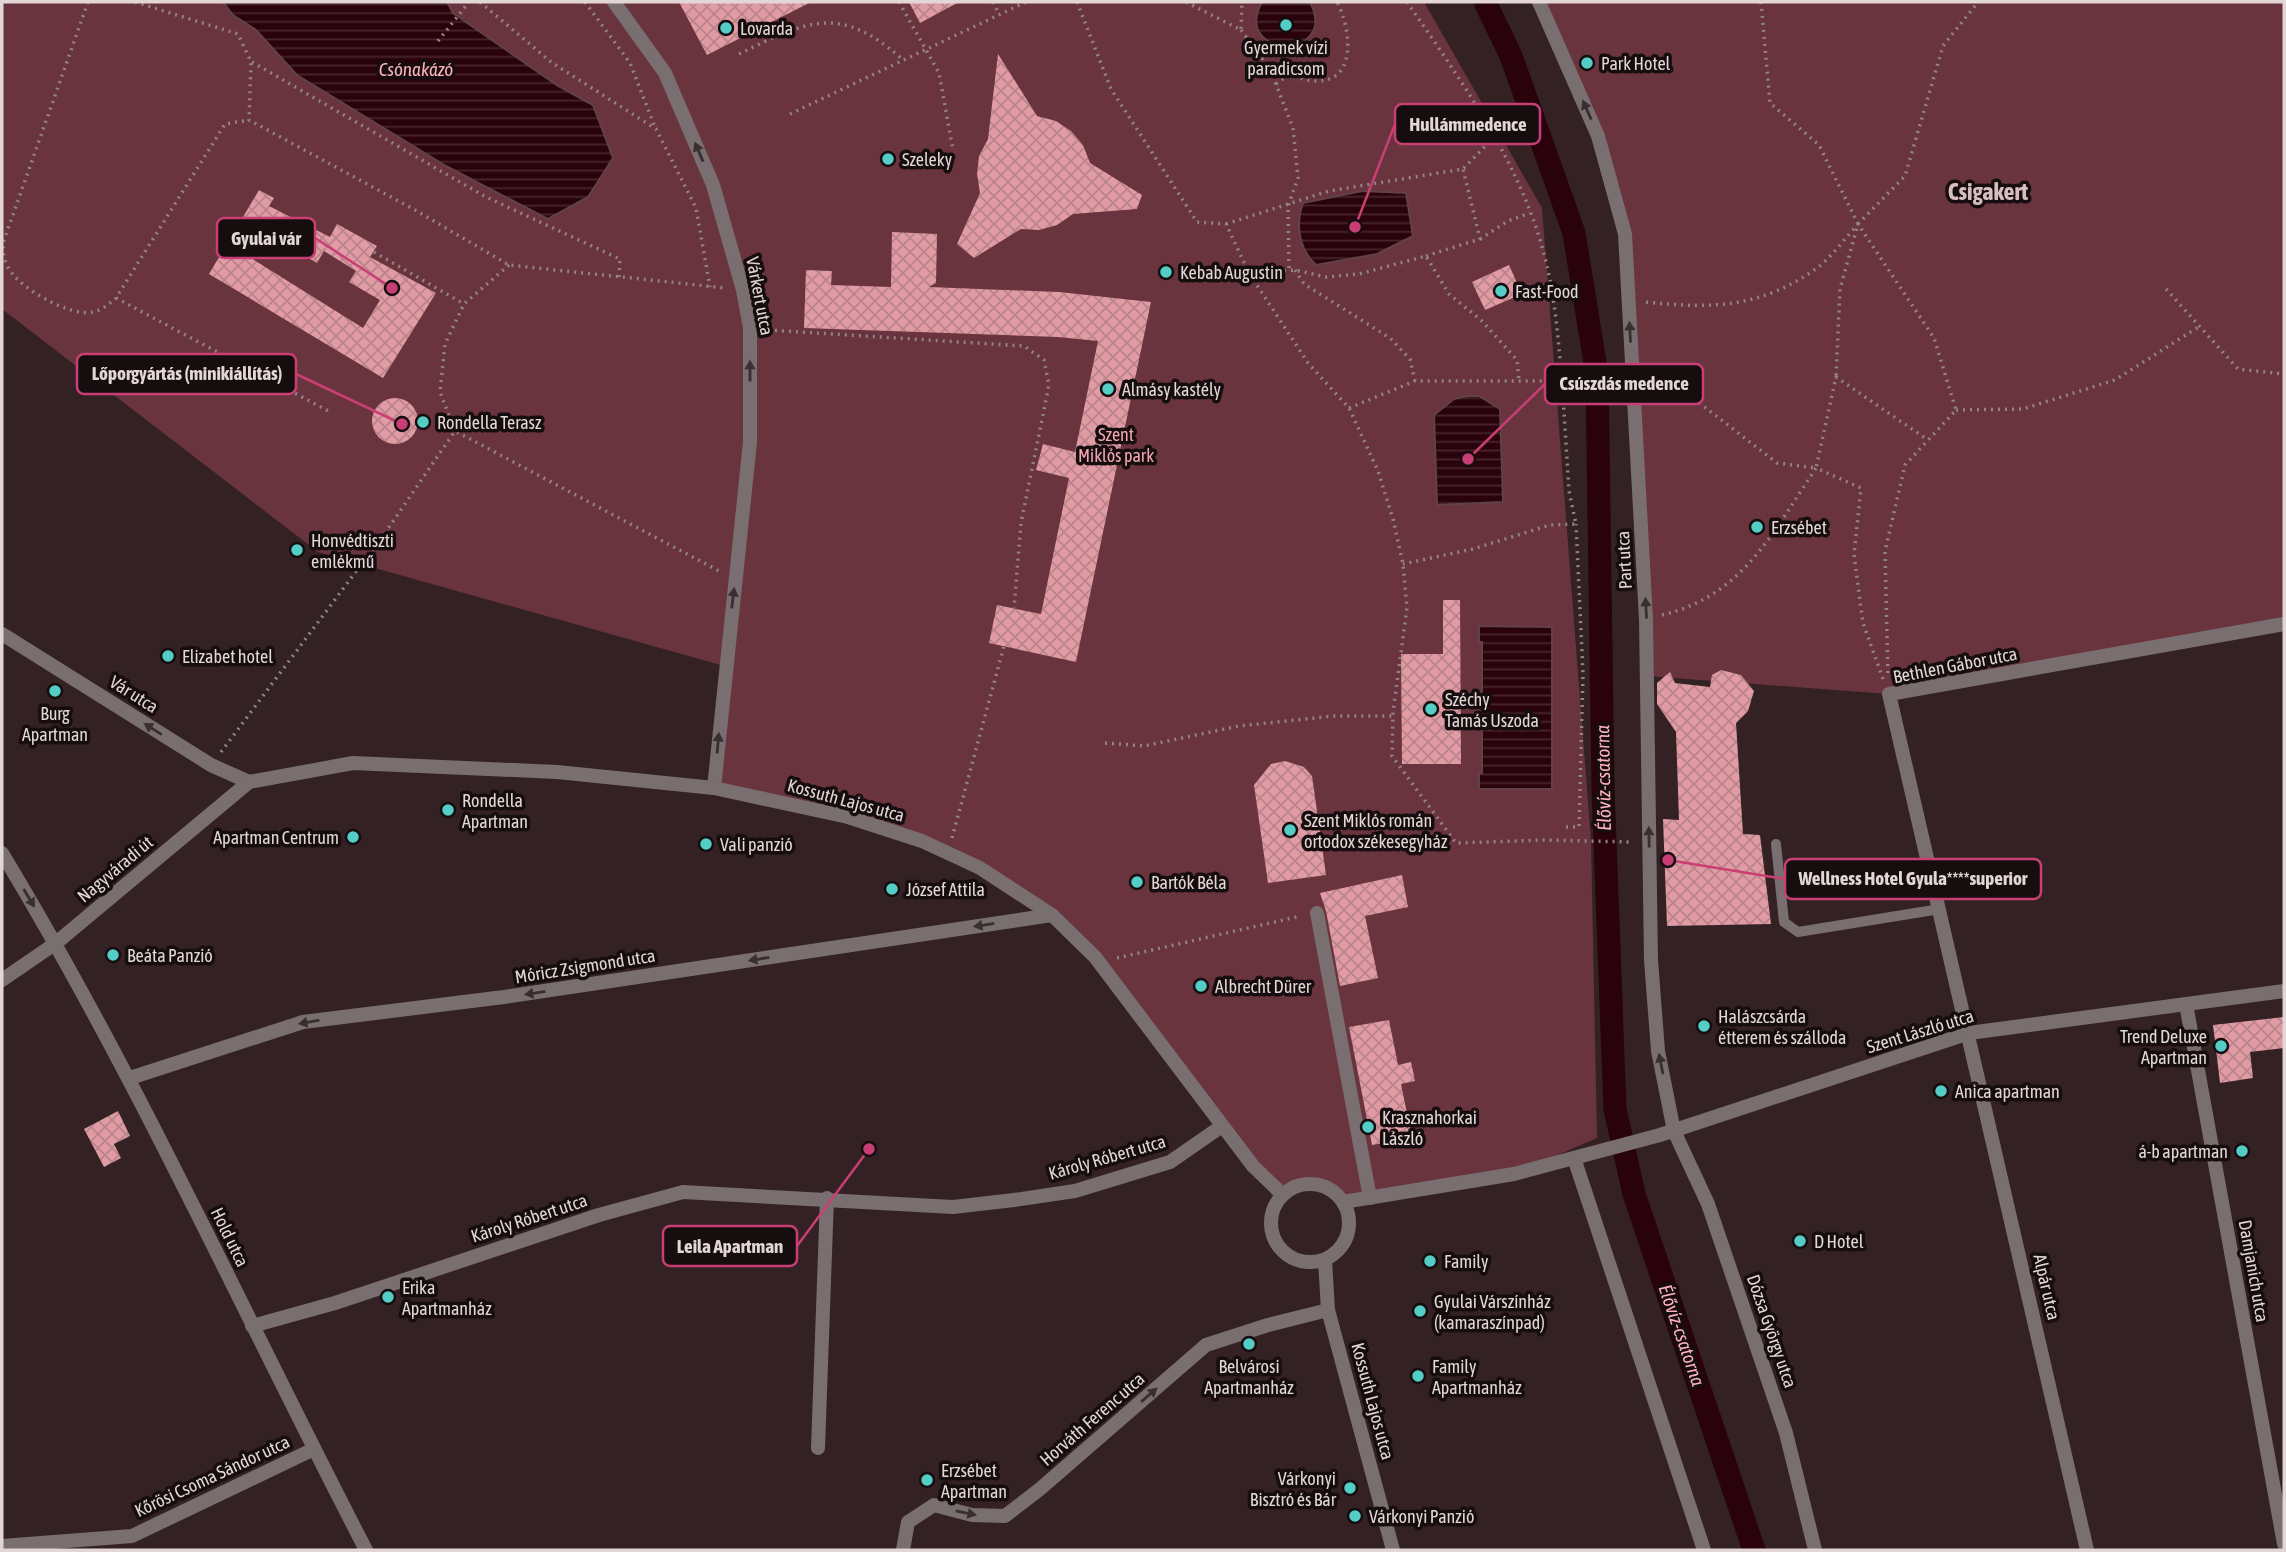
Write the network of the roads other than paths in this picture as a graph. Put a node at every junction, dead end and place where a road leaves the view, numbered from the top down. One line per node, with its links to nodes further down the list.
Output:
1 (614, 2): 6 (street, Várkert utca, one-way to 1)
2 (1539, 2): 19 (street, Part utca, one-way to 2)
3 (2284, 624): 9 (street, Bethlen Gábor utca)
4 (2, 634): 5 (street, Vár utca, one-way to 4)
5 (249, 782): 6 (street, Kossuth Lajos utca); 12 (street, Nagyváradi út)
6 (714, 788): 11 (street, Kossuth Lajos utca)
7 (1776, 844): 9 (lane)
8 (2, 853): 12 (street, Hold utca, one-way to 12)
9 (1940, 909): 16 (street, Bethlen Gábor utca)
10 (1317, 913): 23 (street)
11 (1052, 915): 17 (street, Móricz Zsigmond utca, one-way to 17); 18 (street, Kossuth Lajos utca)
12 (56, 943): 13 (street, Nagyváradi út); 17 (street, Hold utca)
13 (2, 980)
14 (2284, 991): 15 (street, Szent László utca)
15 (2186, 1004): 16 (street, Szent László utca); 31 (street, Damjanich utca)
16 (1969, 1033): 19 (street, Szent László utca); 38 (street, Alpár utca)
17 (130, 1078): 27 (street, Hold utca)
18 (1222, 1126): 21 (street, Kossuth Lajos utca); 22 (street, Károly Róbert utca)
19 (1667, 1133): 20 (street, Szent László utca); 37 (street, Dózsa György utca)
20 (1578, 1157): 23 (street); 36 (street)
21 (1283, 1195): 24 (street); 25 (street)
22 (827, 1198): 27 (street, Károly Róbert utca); 28 (street)
23 (1370, 1198): 24 (street)
24 (1343, 1202): 25 (street)
25 (1325, 1260): 26 (street, Kossuth Lajos utca)
26 (1328, 1310): 34 (street, Horváth Ferenc utca, one-way to 26); 35 (street, Kossuth Lajos utca)
27 (252, 1326): 29 (street, Hold utca)
28 (818, 1448)
29 (314, 1449): 30 (street, Kőrösi Csoma Sándor utca); 33 (street, Hold utca)
30 (131, 1543): 32 (street, Kőrösi Csoma Sándor utca)
31 (2284, 1544)
32 (2, 1546)
33 (366, 1550)
34 (903, 1550)
35 (1393, 1550)
36 (1704, 1550)
37 (1815, 1550)
38 (2087, 1550)

